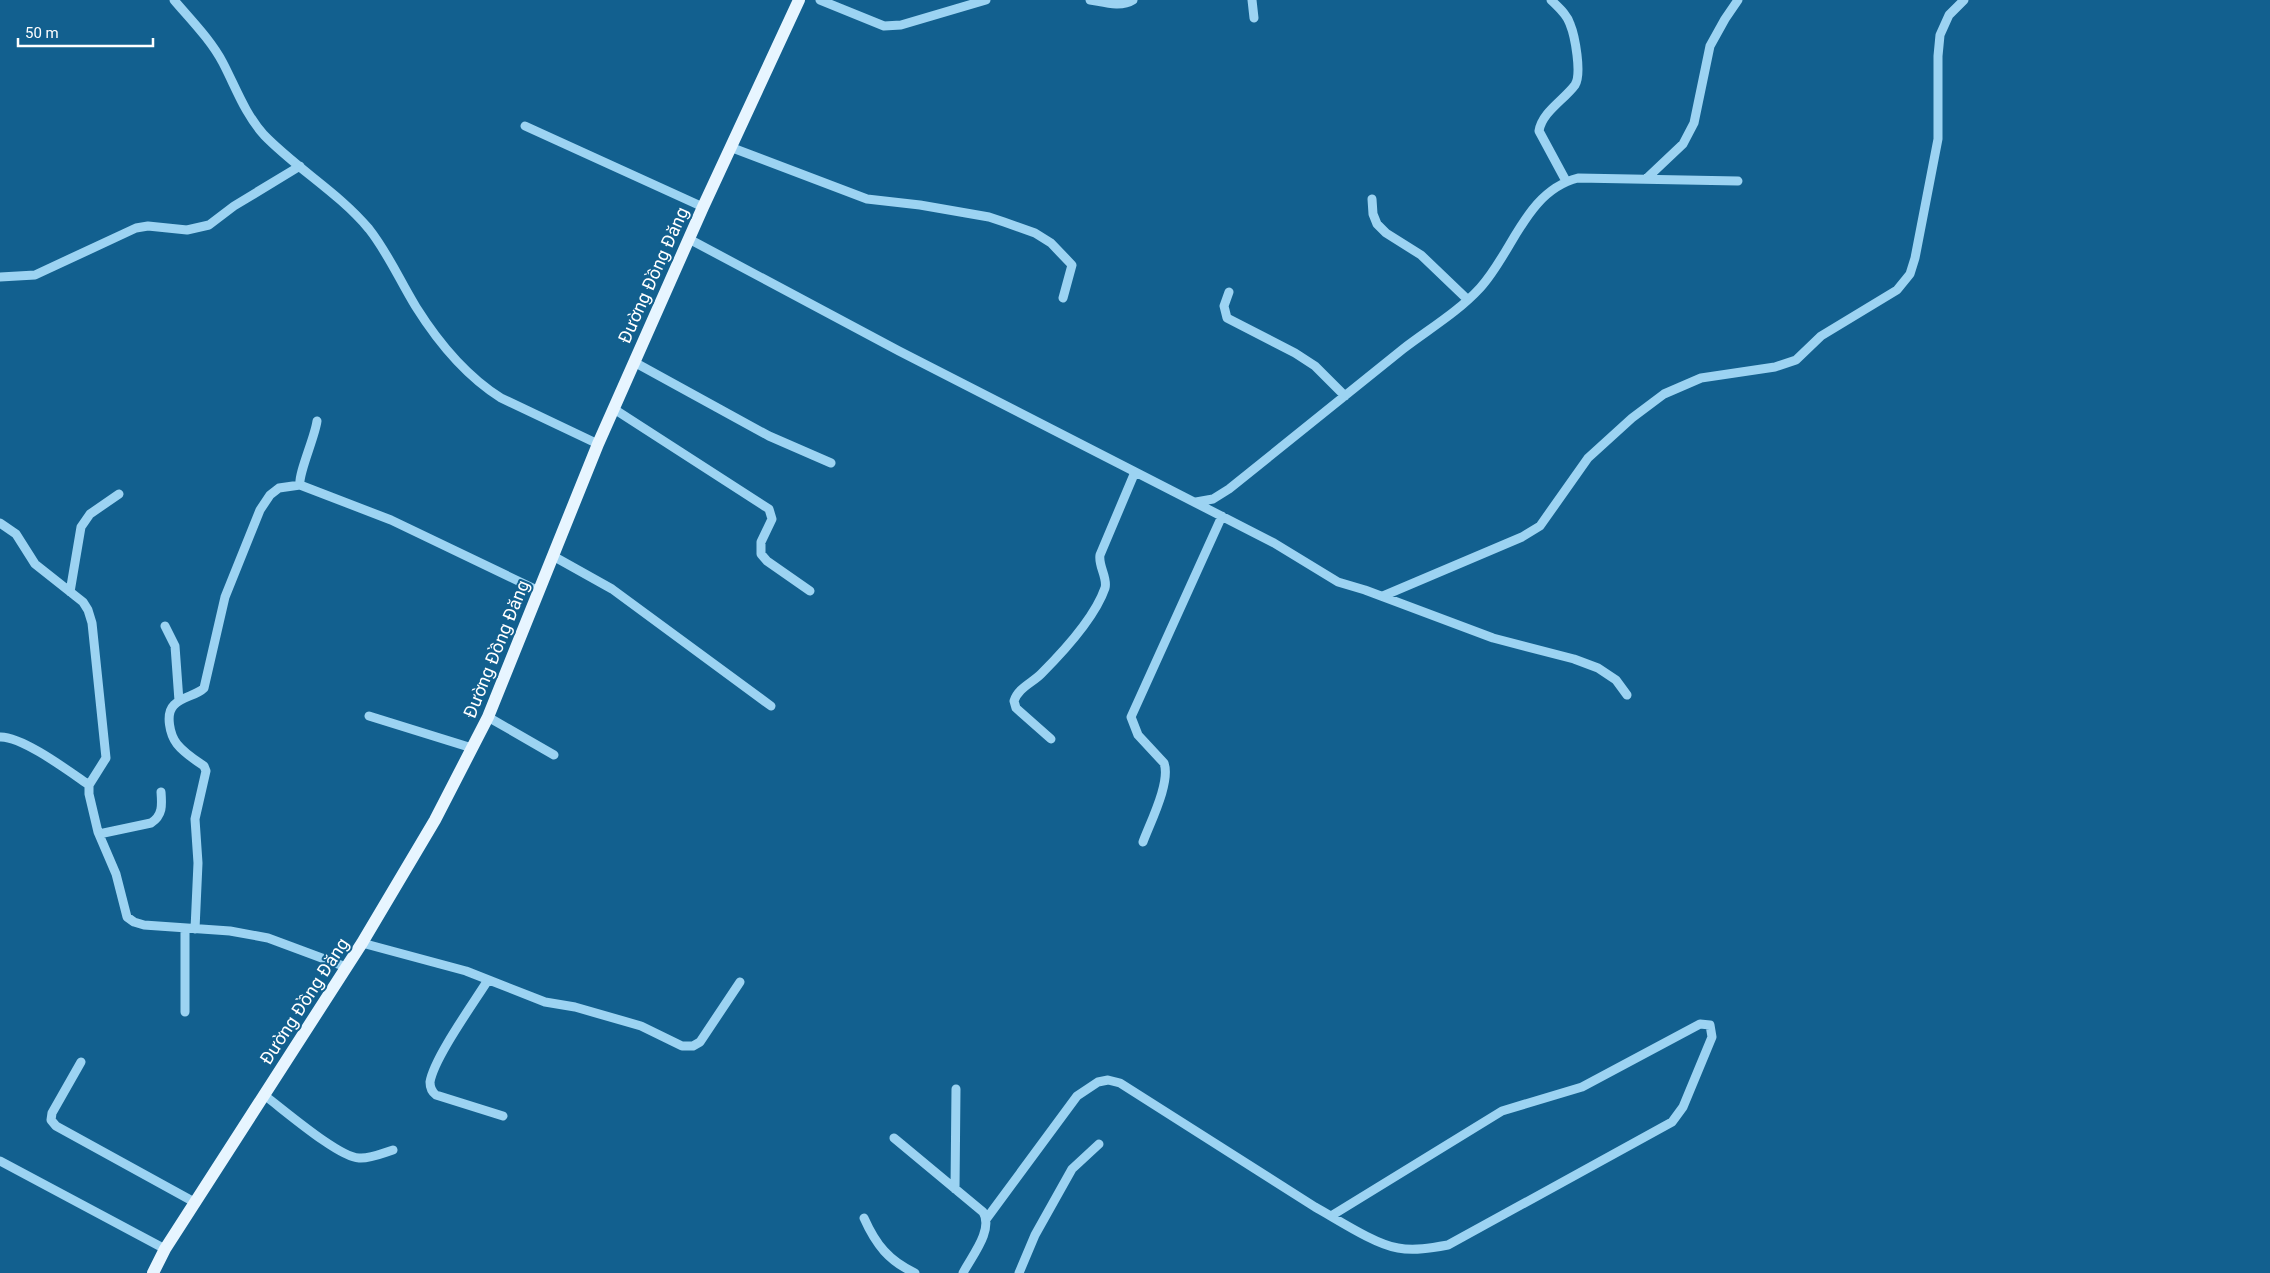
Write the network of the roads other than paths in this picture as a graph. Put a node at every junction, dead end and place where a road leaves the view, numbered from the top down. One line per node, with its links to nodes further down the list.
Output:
1 (174, 0): 14 (street)
2 (799, 0): 13 (main road, Đường Đồng Đăng)
3 (820, 0): 4 (street)
4 (986, 0)
5 (1090, 0): 6 (street)
6 (1133, 0)
7 (1252, 0): 11 (street)
8 (1550, 0): 16 (street)
9 (1738, 0): 15 (street)
10 (1964, 0): 41 (street)
11 (1254, 18)
12 (525, 126): 19 (street)
13 (730, 147): 19 (main road, Đường Đồng Đăng); 23 (street)
14 (300, 166): 21 (street); 29 (street)
15 (1646, 179): 16 (street); 17 (street)
16 (1566, 181): 24 (street)
17 (1738, 181)
18 (1372, 199): 24 (street)
19 (703, 207): 20 (main road, Đường Đồng Đăng)
20 (689, 239): 25 (main road, Đường Đồng Đăng); 31 (street)
21 (0, 277)
22 (1228, 292): 26 (street)
23 (1063, 298)
24 (1468, 300): 26 (street)
25 (634, 362): 27 (main road, Đường Đồng Đăng); 30 (street)
26 (1345, 396): 34 (street)
27 (614, 409): 29 (main road, Đường Đồng Đăng); 39 (street)
28 (317, 421): 32 (street)
29 (598, 444): 37 (main road, Đường Đồng Đăng)
30 (832, 463)
31 (1136, 472): 34 (street); 49 (street)
32 (300, 485): 38 (street); 44 (street)
33 (119, 494): 40 (street)
34 (1196, 502): 35 (street)
35 (1222, 516): 41 (street); 55 (street)
36 (0, 523): 40 (street)
37 (553, 556): 38 (main road, Đường Đồng Đăng); 45 (street)
38 (538, 591): 47 (main road, Đường Đồng Đăng)
39 (810, 591)
40 (70, 592): 52 (street)
41 (1383, 596): 43 (street)
42 (165, 626): 44 (street)
43 (1627, 695)
44 (179, 701): 57 (street)
45 (771, 706)
46 (369, 716): 50 (street)
47 (488, 717): 50 (main road, Đường Đồng Đăng); 51 (street)
48 (0, 737): 52 (street)
49 (1051, 739)
50 (472, 748): 58 (main road, Đường Đồng Đăng)
51 (554, 756)
52 (89, 785): 54 (street)
53 (161, 792): 54 (street)
54 (99, 834): 56 (street)
55 (1144, 842)
56 (185, 929): 57 (street); 62 (street)
57 (195, 929): 59 (street)
58 (362, 944): 59 (main road, Đường Đồng Đăng); 60 (street)
59 (346, 967): 65 (main road, Đường Đồng Đăng)
60 (488, 980): 61 (street); 66 (street)
61 (740, 982)
62 (184, 1012)
63 (81, 1062): 72 (street)
64 (956, 1089): 71 (street)
65 (264, 1095): 69 (street); 72 (main road, Đường Đồng Đăng)
66 (503, 1116)
67 (894, 1138): 71 (street)
68 (1099, 1144): 80 (street)
69 (393, 1150)
70 (0, 1161): 76 (street)
71 (955, 1189): 75 (street)
72 (196, 1203): 76 (main road, Đường Đồng Đăng)
73 (1331, 1216): 73 (street); 75 (street)
74 (864, 1218): 78 (street)
75 (987, 1218): 79 (street)
76 (165, 1250): 77 (main road, Đường Đồng Đăng)
77 (153, 1273)
78 (915, 1273)
79 (963, 1273)
80 (1019, 1273)

